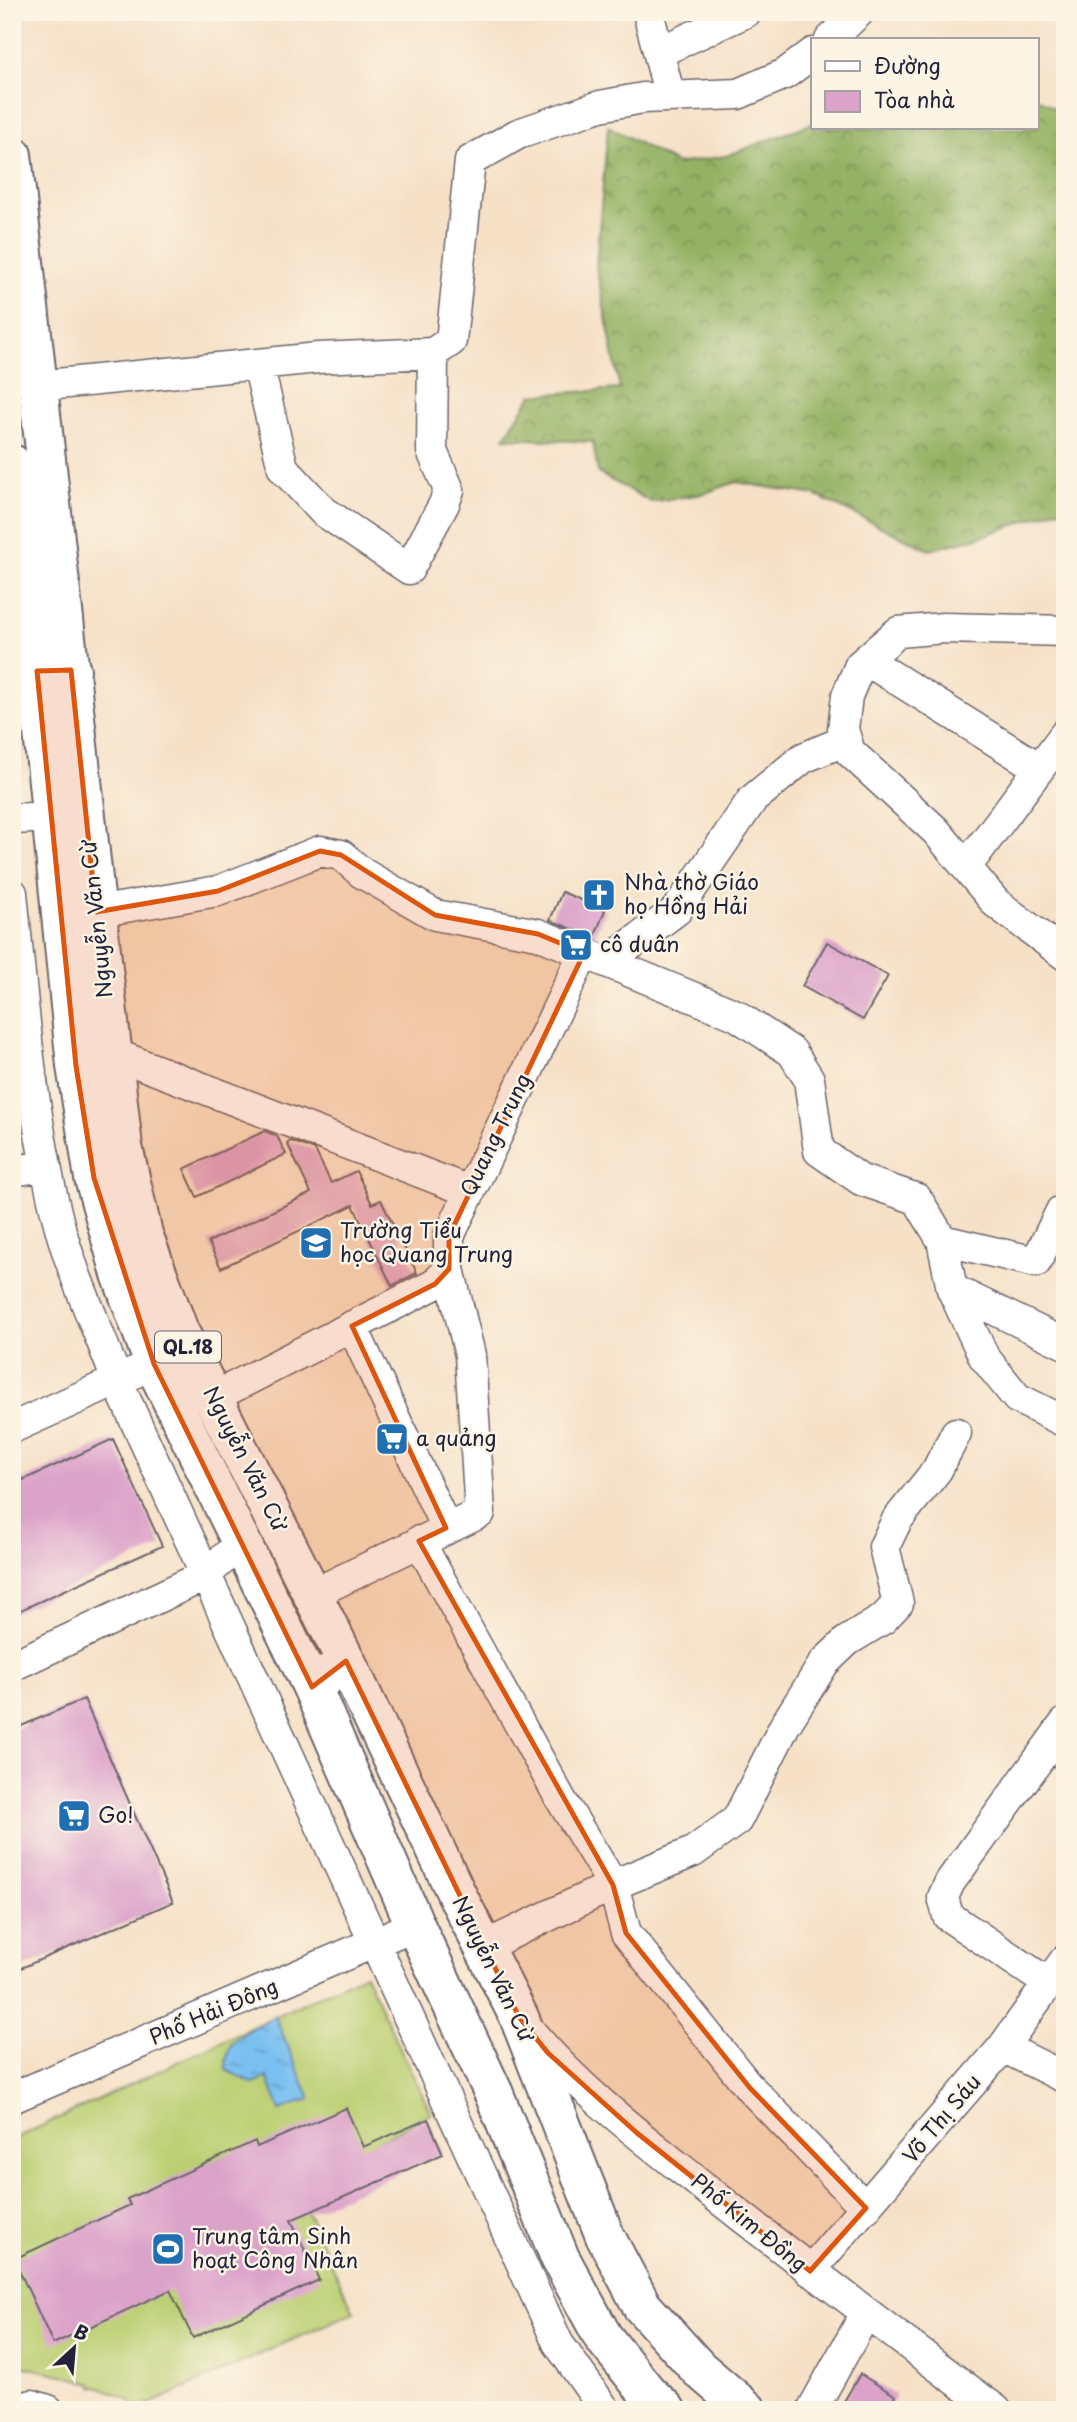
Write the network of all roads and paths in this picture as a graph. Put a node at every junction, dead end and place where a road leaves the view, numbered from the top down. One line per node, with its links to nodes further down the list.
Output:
1 (648, 12): 5 (street)
2 (746, 12): 5 (street)
3 (856, 13): 4 (street)
4 (832, 38)
5 (659, 52): 7 (street)
6 (811, 54): 7 (street)
7 (670, 97): 9 (street)
8 (12, 155): 11 (main road, Nguyễn Văn Cừ / QL.18)
9 (433, 353): 10 (street); 10 (street)
10 (258, 364): 11 (street)
11 (37, 386): 15 (main road, Nguyễn Văn Cừ / QL.18)
12 (12, 464): 15 (main road, Nguyễn Văn Cừ / QL.18)
13 (1064, 632): 14 (street)
14 (866, 660): 17 (street); 18 (street)
15 (54, 670): 19 (main road, Nguyễn Văn Cừ / QL.18); 23 (main road, Nguyễn Văn Cừ / QL.18)
16 (1065, 734): 18 (street)
17 (844, 741): 21 (street); 25 (street)
18 (1039, 768): 21 (street)
19 (52, 817): 20 (street); 27 (main road, Nguyễn Văn Cừ / QL.18)
20 (12, 819)
21 (966, 867): 24 (street)
22 (12, 893): 28 (street)
23 (96, 912): 25 (street); 26 (main road, Nguyễn Văn Cừ / QL.18)
24 (1065, 955)
25 (596, 957): 32 (street, Quang Trung); 34 (street)
26 (112, 1053): 32 (street); 41 (main road, Nguyễn Văn Cừ / QL.18)
27 (76, 1066): 28 (street); 39 (main road, Nguyễn Văn Cừ / QL.18)
28 (30, 1069): 29 (street)
29 (23, 1100): 30 (street)
30 (46, 1166): 31 (street); 40 (street)
31 (12, 1171)
32 (468, 1191): 35 (street, Quang Trung)
33 (1061, 1211): 34 (street)
34 (942, 1240): 36 (street)
35 (449, 1269): 37 (street); 45 (street, Quang Trung)
36 (953, 1289): 38 (street); 42 (street)
37 (352, 1326): 41 (street); 45 (street)
38 (1065, 1344)
39 (154, 1364): 40 (street); 47 (main road, Nguyễn Văn Cừ / QL.18)
40 (117, 1381): 43 (street); 48 (street)
41 (214, 1397): 49 (main road, Nguyễn Văn Cừ / QL.18)
42 (1065, 1422)
43 (12, 1428)
44 (956, 1433): 54 (street)
45 (446, 1528): 46 (street)
46 (419, 1541): 49 (street); 54 (street)
47 (241, 1542): 48 (street); 52 (main road, Nguyễn Văn Cừ / QL.18)
48 (204, 1576): 51 (street); 56 (street)
49 (313, 1594): 50 (main road, Nguyễn Văn Cừ / QL.18)
50 (346, 1661): 52 (main road); 57 (main road, Nguyễn Văn Cừ / QL.18)
51 (12, 1666)
52 (312, 1687): 55 (main road, Nguyễn Văn Cừ / QL.18)
53 (1065, 1723): 58 (street)
54 (613, 1885): 57 (street); 63 (street)
55 (415, 1925): 56 (street, Phố Hải Đông); 69 (main road, Nguyễn Văn Cừ / QL.18)
56 (374, 1943): 62 (street, Phố Hải Đông); 68 (street)
57 (483, 1947): 59 (main road, Nguyễn Văn Cừ / QL.18)
58 (1056, 1971): 60 (street, Võ Thị Sáu)
59 (519, 2017): 64 (street, Phố Kim Đồng); 70 (main road, Nguyễn Văn Cừ / QL.18)
60 (1003, 2047): 61 (street); 63 (street, Võ Thị Sáu)
61 (1065, 2078)
62 (12, 2098)
63 (866, 2208): 64 (street, Võ Thị Sáu)
64 (810, 2271): 65 (street, Phố Kim Đồng)
65 (866, 2313): 71 (street); 72 (street, Phố Kim Đồng)
66 (17, 2410): 67 (street)
67 (48, 2410)
68 (605, 2410)
69 (666, 2410)
70 (747, 2410)
71 (812, 2410)
72 (996, 2410)

